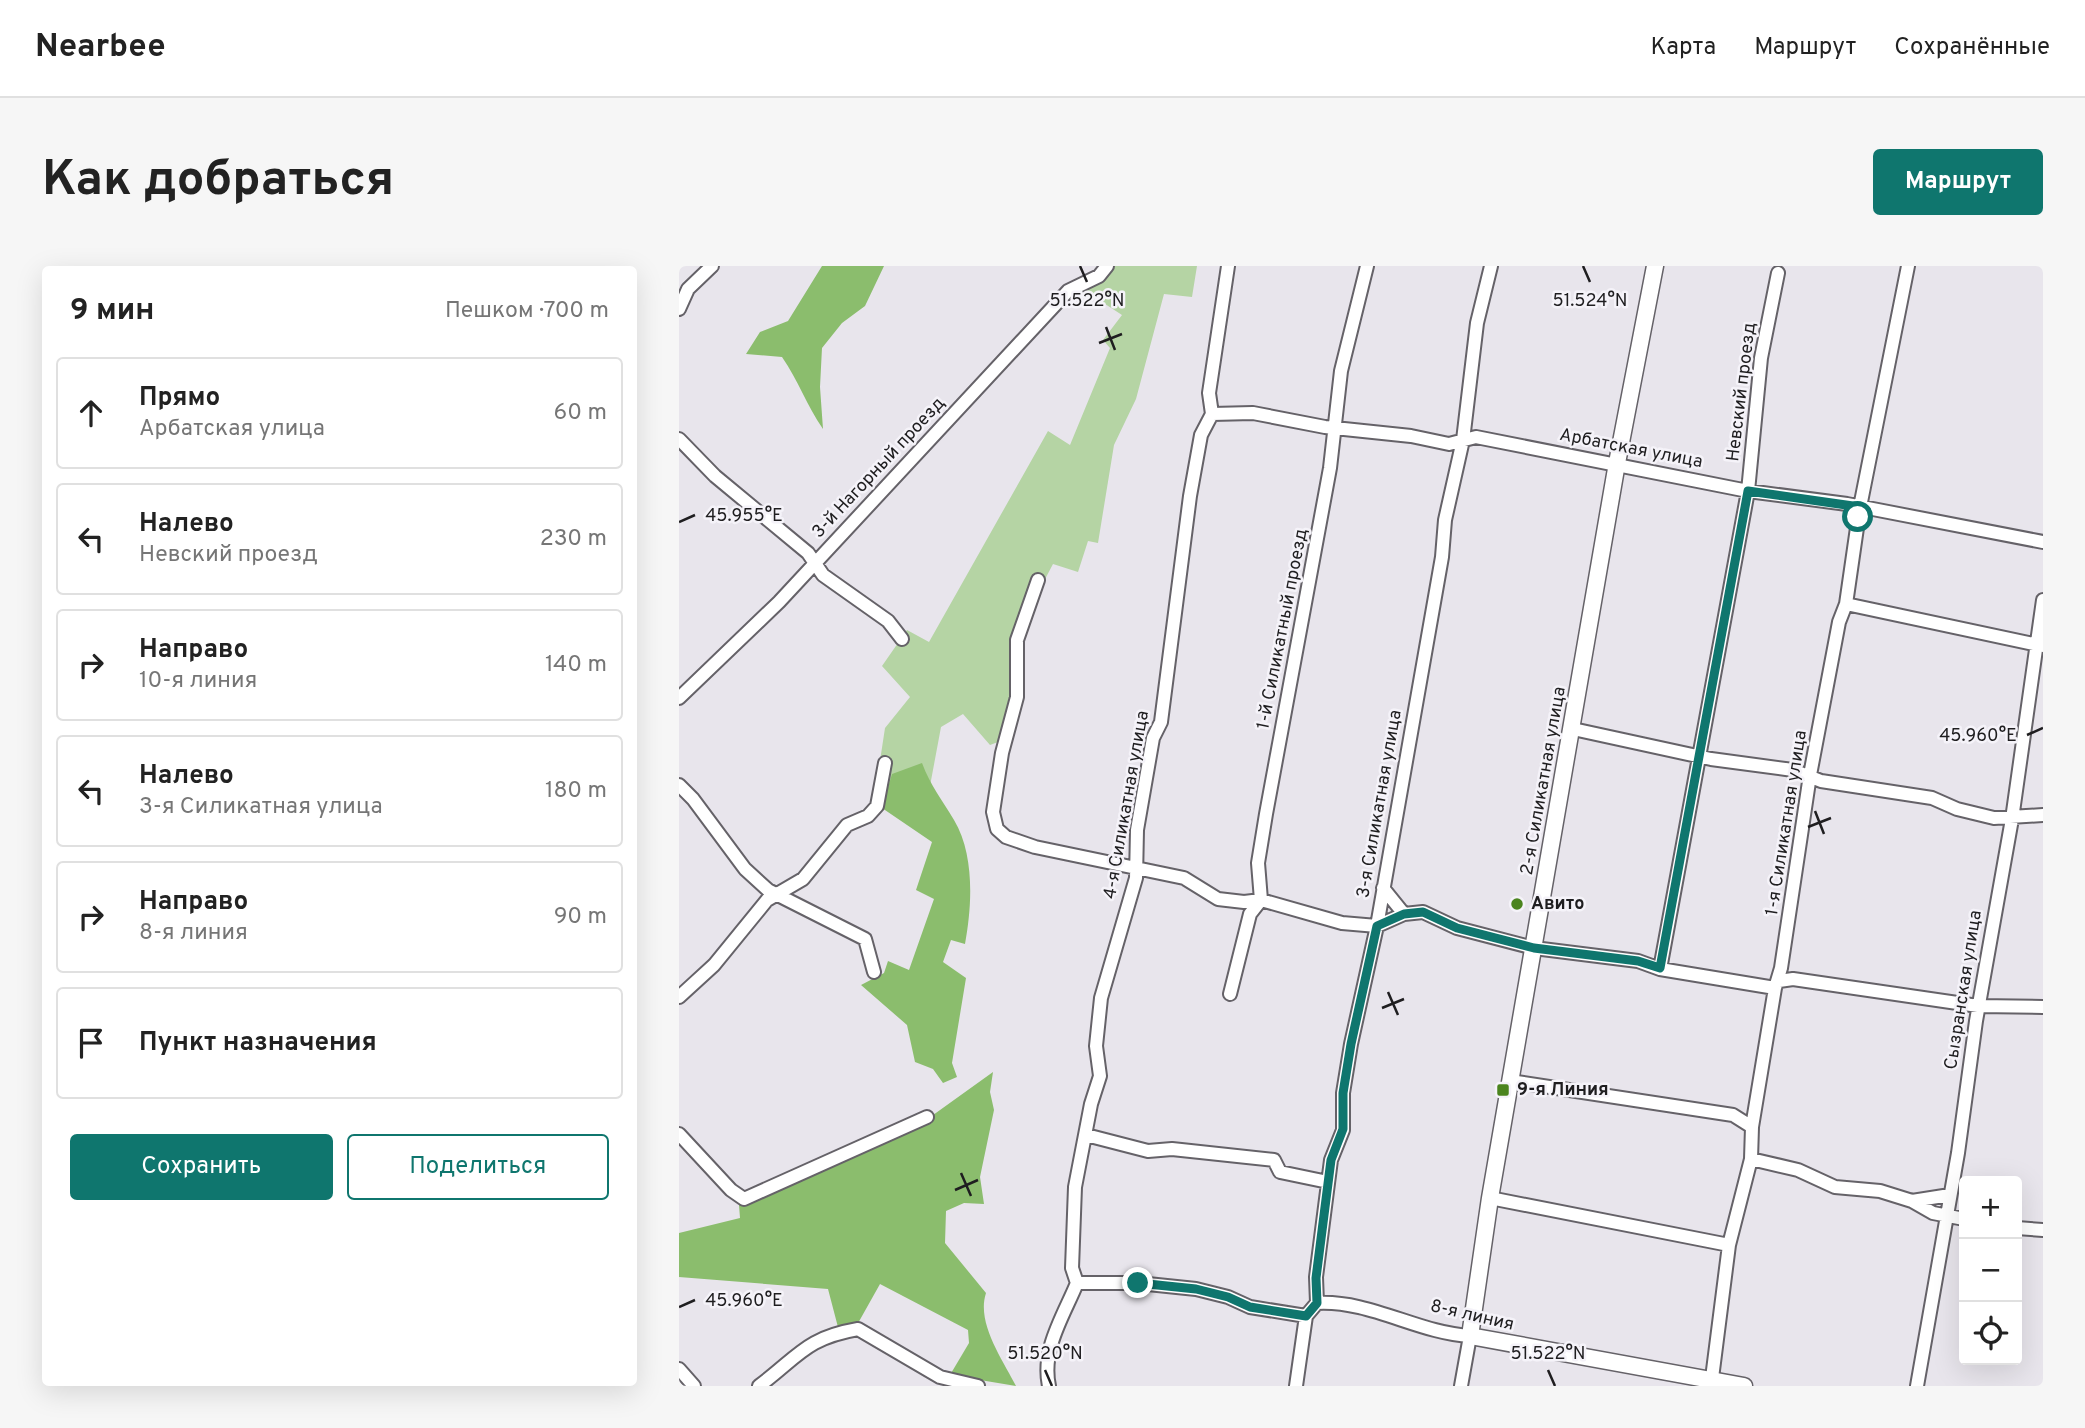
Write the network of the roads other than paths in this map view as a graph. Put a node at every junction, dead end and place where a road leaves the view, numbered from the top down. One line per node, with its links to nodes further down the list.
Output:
1 (712, 266): 9 (street)
2 (1107, 266): 18 (street, 3-й Нагорный проезд)
3 (1228, 266): 10 (street, 4-я Силикатная улица)
4 (1367, 266): 11 (street, 1-й Силикатный проезд)
5 (1491, 266): 13 (street, 3-я Силикатная улица)
6 (1655, 266): 14 (street, 2-я Силикатная улица)
7 (1907, 266): 16 (street, 1-я Силикатная улица)
8 (1778, 273): 15 (street, Невский проезд)
9 (679, 309)
10 (1212, 414): 11 (street, Арбатская улица); 32 (street, 4-я Силикатная улица)
11 (1336, 429): 13 (street, Арбатская улица); 35 (street, 1-й Силикатный проезд)
12 (679, 439): 18 (street)
13 (1462, 440): 14 (street, Арбатская улица); 33 (street, 3-я Силикатная улица)
14 (1617, 463): 15 (street, Арбатская улица); 25 (street, 2-я Силикатная улица)
15 (1748, 491): 16 (street, Арбатская улица); 26 (street, Невский проезд)
16 (1860, 507): 17 (street, Арбатская улица); 21 (street, 1-я Силикатная улица)
17 (2043, 542)
18 (816, 562): 22 (street); 24 (street, 3-й Нагорный проезд)
19 (1038, 580): 32 (street)
20 (2043, 600): 23 (street, Сызранская улица)
21 (1846, 604): 23 (street); 28 (street, 1-я Силикатная улица)
22 (902, 639)
23 (2040, 645): 31 (street, Сызранская улица)
24 (679, 698)
25 (1573, 729): 26 (street); 38 (street, 2-я Силикатная улица)
26 (1700, 756): 28 (street); 39 (street, Невский проезд)
27 (885, 763): 34 (street)
28 (1809, 775): 31 (street); 41 (street, 1-я Силикатная улица)
29 (679, 785): 34 (street)
30 (2043, 816): 31 (street)
31 (2012, 819): 44 (street, Сызранская улица)
32 (1137, 868): 35 (street); 50 (street, 4-я Силикатная улица)
33 (1383, 888): 36 (street); 37 (street, 3-я Силикатная улица)
34 (775, 894): 40 (street); 43 (street)
35 (1261, 900): 37 (street); 42 (street)
36 (1404, 914): 37 (street); 38 (street)
37 (1377, 926): 52 (street, 3-я Силикатная улица)
38 (1534, 948): 39 (street); 46 (street, 2-я Силикатная улица)
39 (1660, 968): 41 (street)
40 (874, 972)
41 (1777, 984): 44 (street); 48 (street, 1-я Силикатная улица)
42 (1230, 994)
43 (679, 998)
44 (1978, 1006): 45 (street); 53 (street, Сызранская улица)
45 (2043, 1007)
46 (1510, 1081): 48 (street); 54 (street, 2-я Силикатная улица)
47 (927, 1117): 49 (street)
48 (1752, 1127): 51 (street, 1-я Силикатная улица)
49 (679, 1134)
50 (1086, 1135): 52 (street); 61 (street, 4-я Силикатная улица)
51 (1751, 1159): 55 (street); 60 (street, 1-я Силикатная улица)
52 (1328, 1182): 62 (street, 3-я Силикатная улица)
53 (1950, 1195): 55 (street); 56 (street, Сызранская улица)
54 (1490, 1198): 60 (street); 64 (street, 2-я Силикатная улица)
55 (1912, 1200): 56 (street)
56 (1947, 1218): 57 (street); 74 (street, Сызранская улица)
57 (1959, 1219)
58 (2022, 1228): 59 (street)
59 (2043, 1230)
60 (1729, 1245): 66 (street, 1-я Силикатная улица)
61 (1077, 1283): 63 (street); 70 (street)
62 (1317, 1303): 63 (street); 64 (street, 8-я линия)
63 (1306, 1316): 71 (street)
64 (1470, 1336): 66 (street, 8-я линия); 72 (street, 2-я Силикатная улица)
65 (679, 1369): 67 (street)
66 (1711, 1383): 73 (street, 8-я линия)
67 (694, 1386)
68 (759, 1386): 69 (street)
69 (978, 1386)
70 (1049, 1386)
71 (1296, 1386)
72 (1461, 1386)
73 (1744, 1386)
74 (1917, 1386)

